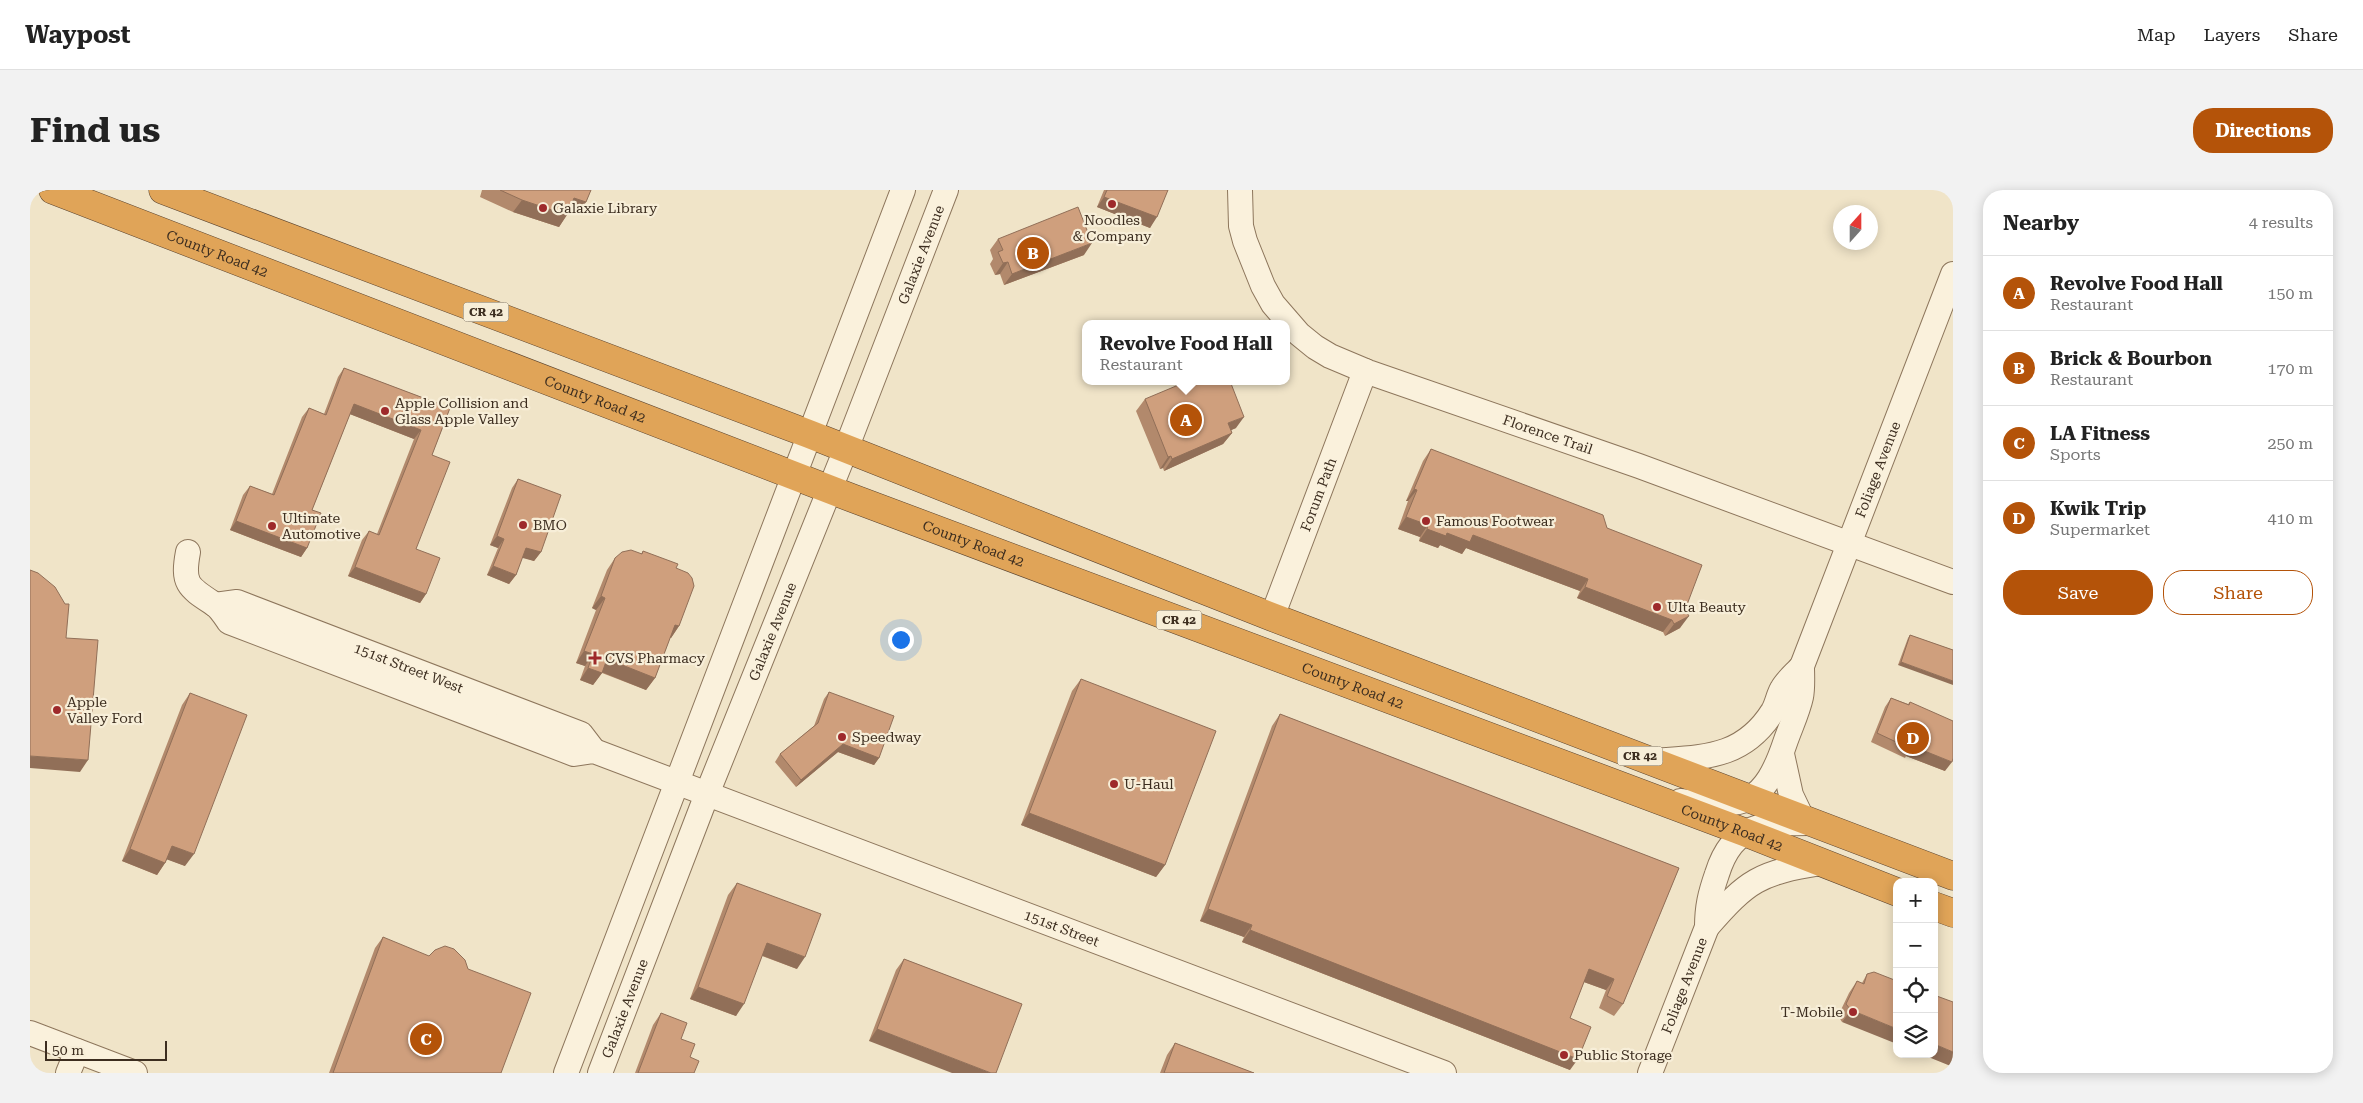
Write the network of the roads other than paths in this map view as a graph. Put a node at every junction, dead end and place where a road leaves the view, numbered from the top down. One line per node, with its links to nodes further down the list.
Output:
1 (53, 190): 12 (highway, County Road 42 / CR 42)
2 (163, 190): 10 (highway, CR 42)
3 (904, 190): 10 (street)
4 (946, 190): 11 (street, Galaxie Avenue)
5 (1240, 190): 7 (street, Florence Trail)
6 (1953, 274): 14 (street, Foliage Avenue)
7 (1287, 320)
8 (1290, 324): 9 (street, Florence Trail)
9 (1365, 371): 14 (street, Florence Trail); 17 (street, Forum Path)
10 (809, 434): 11 (highway, CR 42); 12 (street)
11 (846, 449): 13 (street, Galaxie Avenue); 17 (highway, CR 42)
12 (794, 475): 13 (highway, County Road 42 / CR 42); 21 (street)
13 (830, 489): 22 (street, Galaxie Avenue); 23 (highway, County Road 42 / CR 42)
14 (1849, 542): 16 (street, Florence Trail); 18 (street, Foliage Avenue)
15 (188, 552): 21 (street, 151st Street West)
16 (1953, 582)
17 (1272, 617): 20 (highway, CR 42)
18 (1802, 666): 19 (street, Foliage Avenue); 20 (street, Foliage Avenue)
19 (1782, 754): 24 (street, Foliage Avenue); 25 (street)
20 (1653, 761): 24 (highway, CR 42)
21 (678, 783): 22 (street, 151st Street); 40 (street)
22 (707, 794): 41 (street, Galaxie Avenue); 42 (street, 151st Street)
23 (1651, 797): 24 (street, Foliage Avenue); 26 (highway, County Road 42 / CR 42)
24 (1750, 798): 25 (highway, CR 42)
25 (1809, 820): 27 (street); 30 (highway, CR 42)
26 (1716, 821): 27 (highway, County Road 42 / CR 42); 28 (street)
27 (1744, 832): 28 (street, Foliage Avenue); 29 (highway, County Road 42 / CR 42)
28 (1725, 852): 34 (street, Foliage Avenue)
29 (1822, 864): 31 (highway, County Road 42 / CR 42); 34 (street, Foliage Avenue)
30 (1953, 876)
31 (1893, 891)
32 (1938, 907): 33 (highway)
33 (1953, 913)
34 (1707, 927): 43 (street, Foliage Avenue)
35 (30, 1033): 36 (street)
36 (77, 1051): 37 (street); 38 (street)
37 (104, 1068): 39 (street)
38 (68, 1073)
39 (134, 1073)
40 (566, 1073)
41 (600, 1073)
42 (1444, 1073)
43 (1650, 1073)

